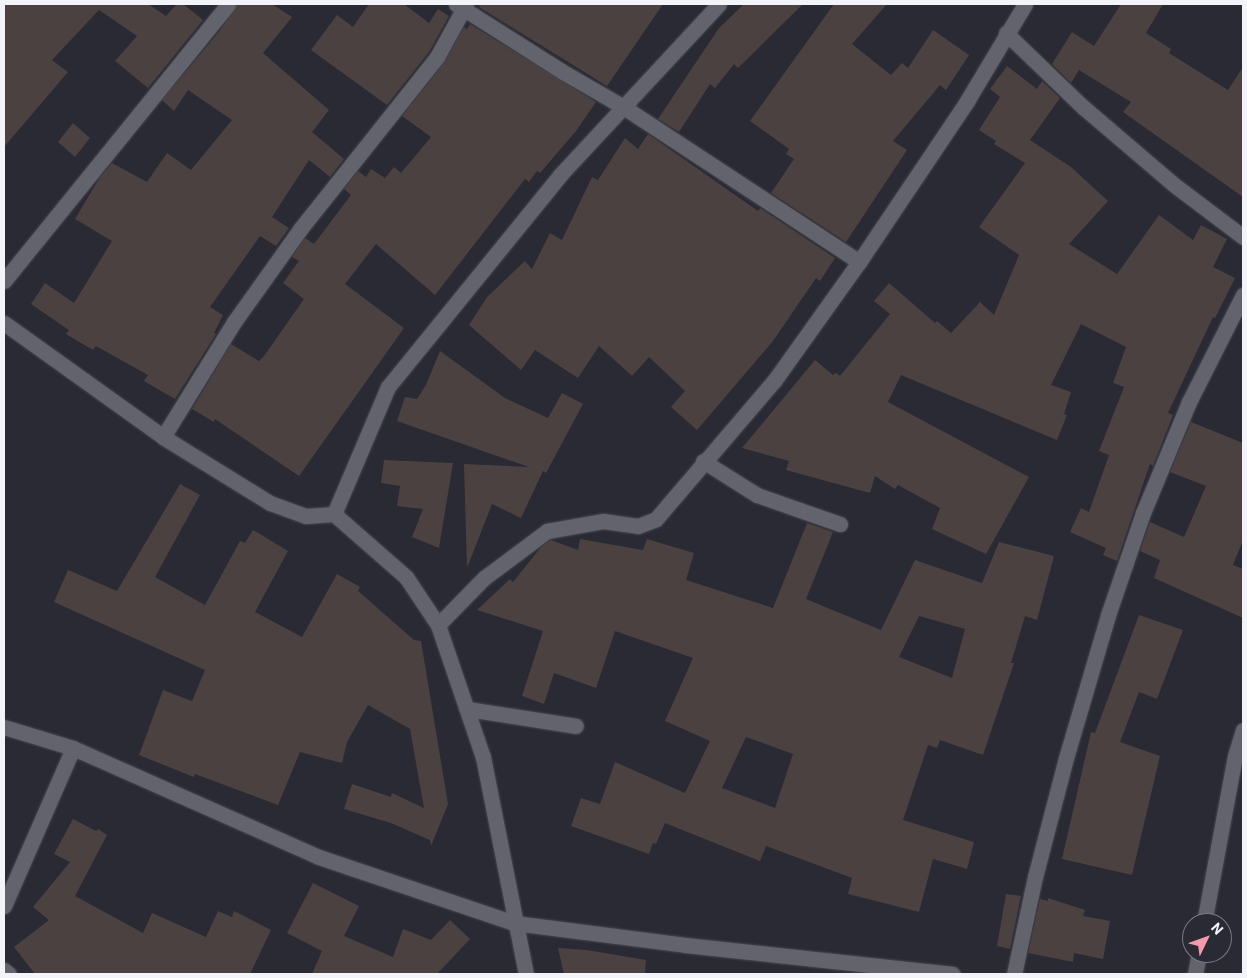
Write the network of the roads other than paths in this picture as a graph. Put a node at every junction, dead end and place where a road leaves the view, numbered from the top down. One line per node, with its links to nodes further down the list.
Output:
1 (228, 4): 9 (street)
2 (719, 4): 6 (street)
3 (1025, 4): 5 (street)
4 (462, 5): 6 (street); 12 (street)
5 (1006, 34): 7 (street); 8 (street)
6 (625, 108): 8 (street); 14 (street)
7 (1243, 237)
8 (860, 262): 13 (street)
9 (4, 281)
10 (1243, 295): 29 (street)
11 (4, 323): 12 (street)
12 (163, 437): 14 (street)
13 (703, 461): 15 (street); 16 (street)
14 (334, 514): 16 (street)
15 (840, 524)
16 (438, 625): 17 (street)
17 (468, 709): 18 (street); 24 (street)
18 (576, 726)
19 (4, 727): 21 (street)
20 (1243, 730): 23 (street)
21 (73, 748): 22 (street); 24 (street)
22 (4, 906)
23 (1206, 913)
24 (514, 923): 27 (street); 28 (street)
25 (4, 970): 26 (street)
26 (9, 974)
27 (526, 974)
28 (952, 974)
29 (1014, 974)

